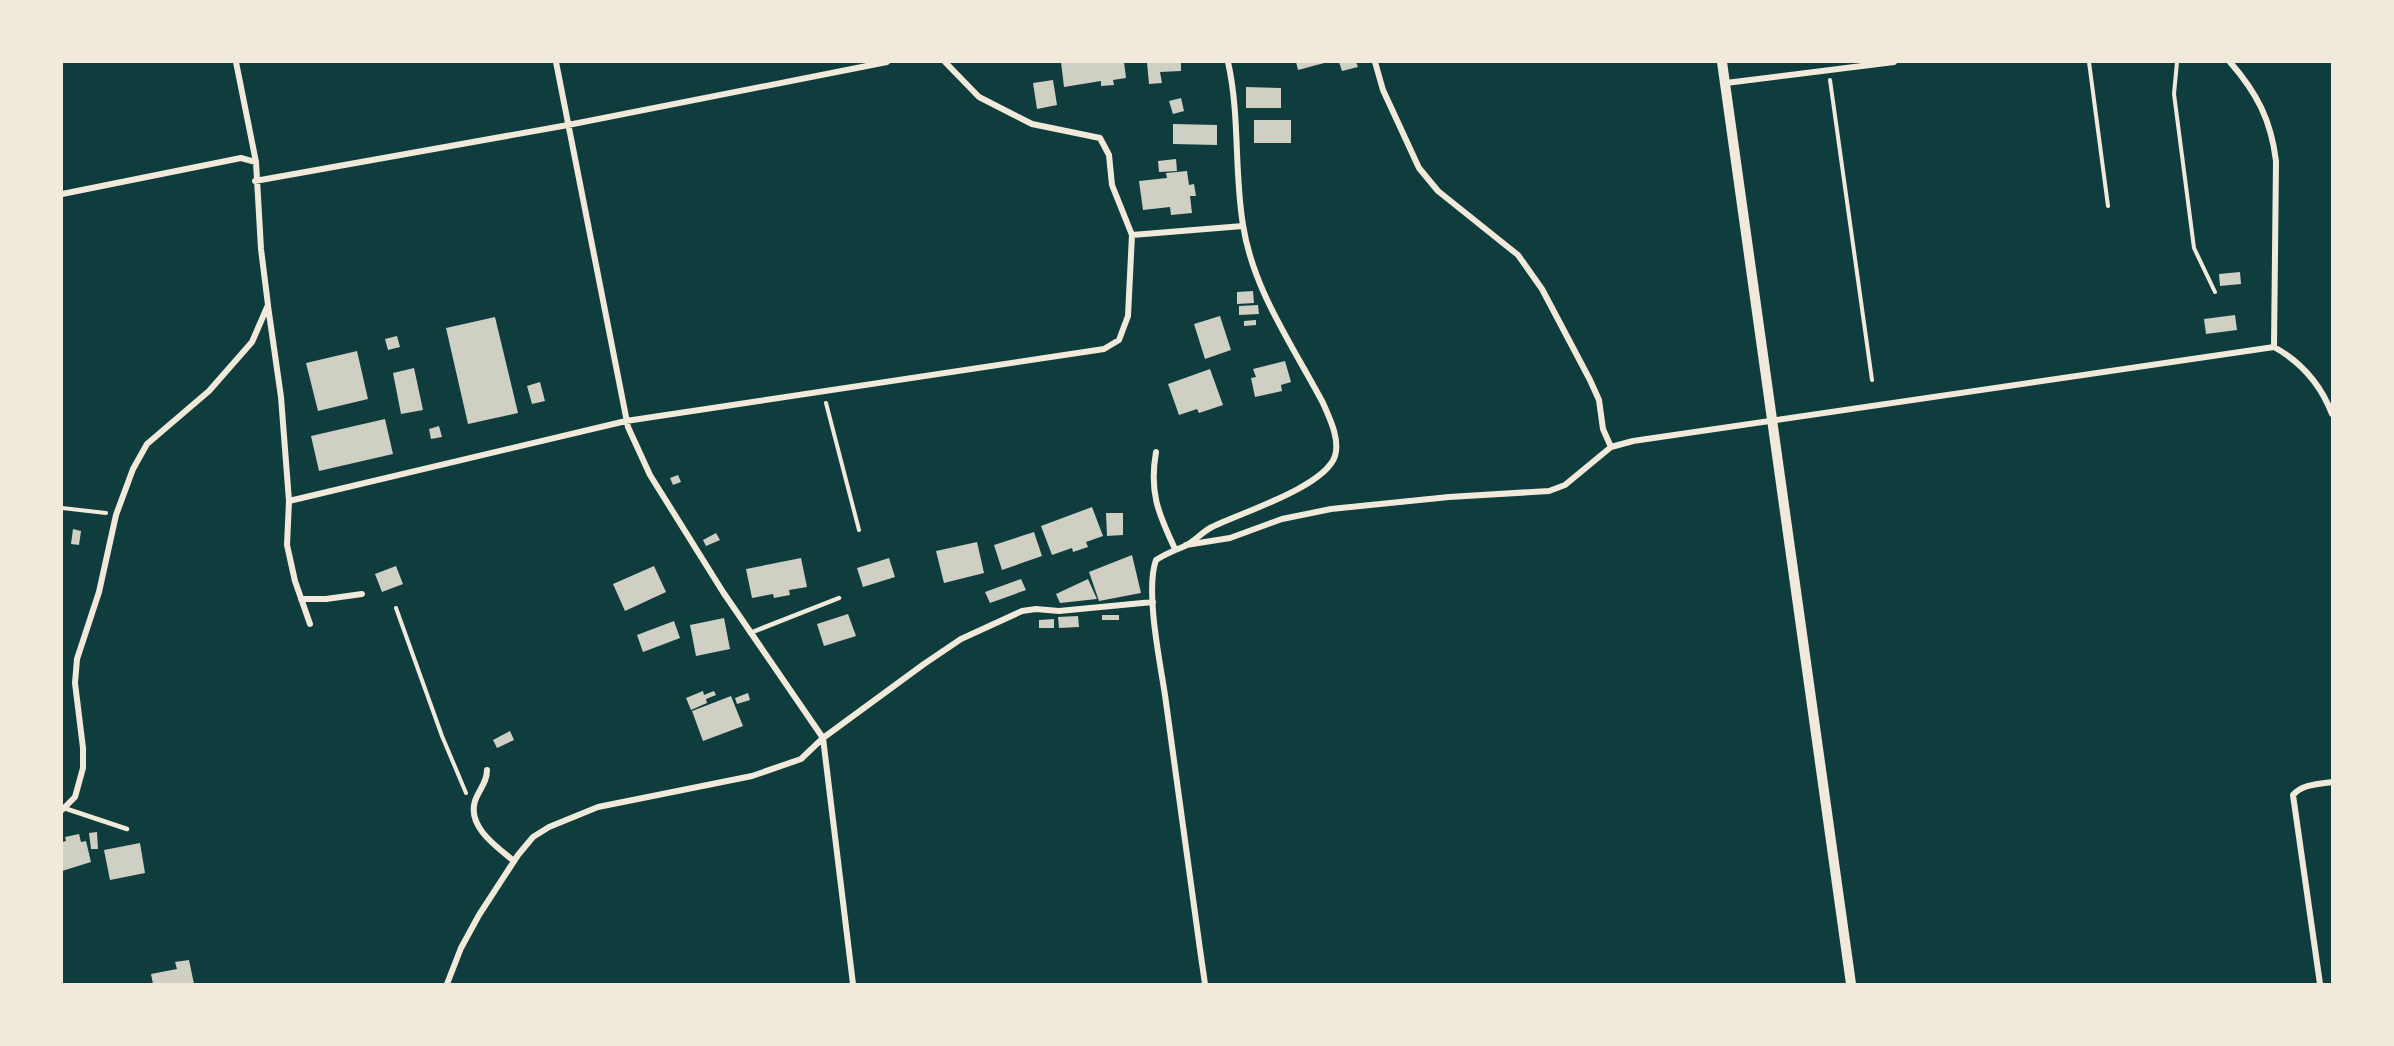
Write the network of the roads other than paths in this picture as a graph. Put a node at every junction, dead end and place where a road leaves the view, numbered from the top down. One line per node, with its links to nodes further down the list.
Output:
1 (236, 62): 12 (street)
2 (556, 62): 11 (street)
3 (887, 62): 11 (street)
4 (945, 62): 16 (street)
5 (1228, 62): 15 (street)
6 (1375, 62): 22 (street)
7 (1722, 62): 10 (street)
8 (1894, 62): 10 (street)
9 (2230, 62): 18 (street)
10 (1726, 83): 20 (street)
11 (568, 125): 13 (street); 21 (street)
12 (256, 162): 13 (street); 14 (street)
13 (255, 181): 17 (street)
14 (62, 194)
15 (1243, 226): 16 (street); 25 (street)
16 (1132, 235): 21 (street)
17 (268, 305): 24 (street); 36 (street)
18 (2274, 347): 19 (street); 20 (street)
19 (2332, 414)
20 (1772, 420): 22 (street); 42 (street)
21 (626, 421): 24 (street); 32 (street)
22 (1611, 447): 25 (street)
23 (1156, 452): 26 (street)
24 (289, 501): 29 (street)
25 (1186, 545): 26 (street)
26 (1175, 549): 30 (street)
27 (362, 594): 29 (street)
28 (839, 598): 32 (lane)
29 (301, 599): 31 (street)
30 (1153, 602): 33 (street); 41 (street)
31 (310, 624)
32 (750, 633): 33 (street)
33 (822, 738): 38 (street); 40 (street)
34 (487, 770): 38 (street)
35 (2332, 782): 43 (street)
36 (63, 809): 37 (lane)
37 (127, 829)
38 (514, 861): 39 (street)
39 (447, 984)
40 (853, 984)
41 (1204, 984)
42 (1851, 984)
43 (2320, 984)

